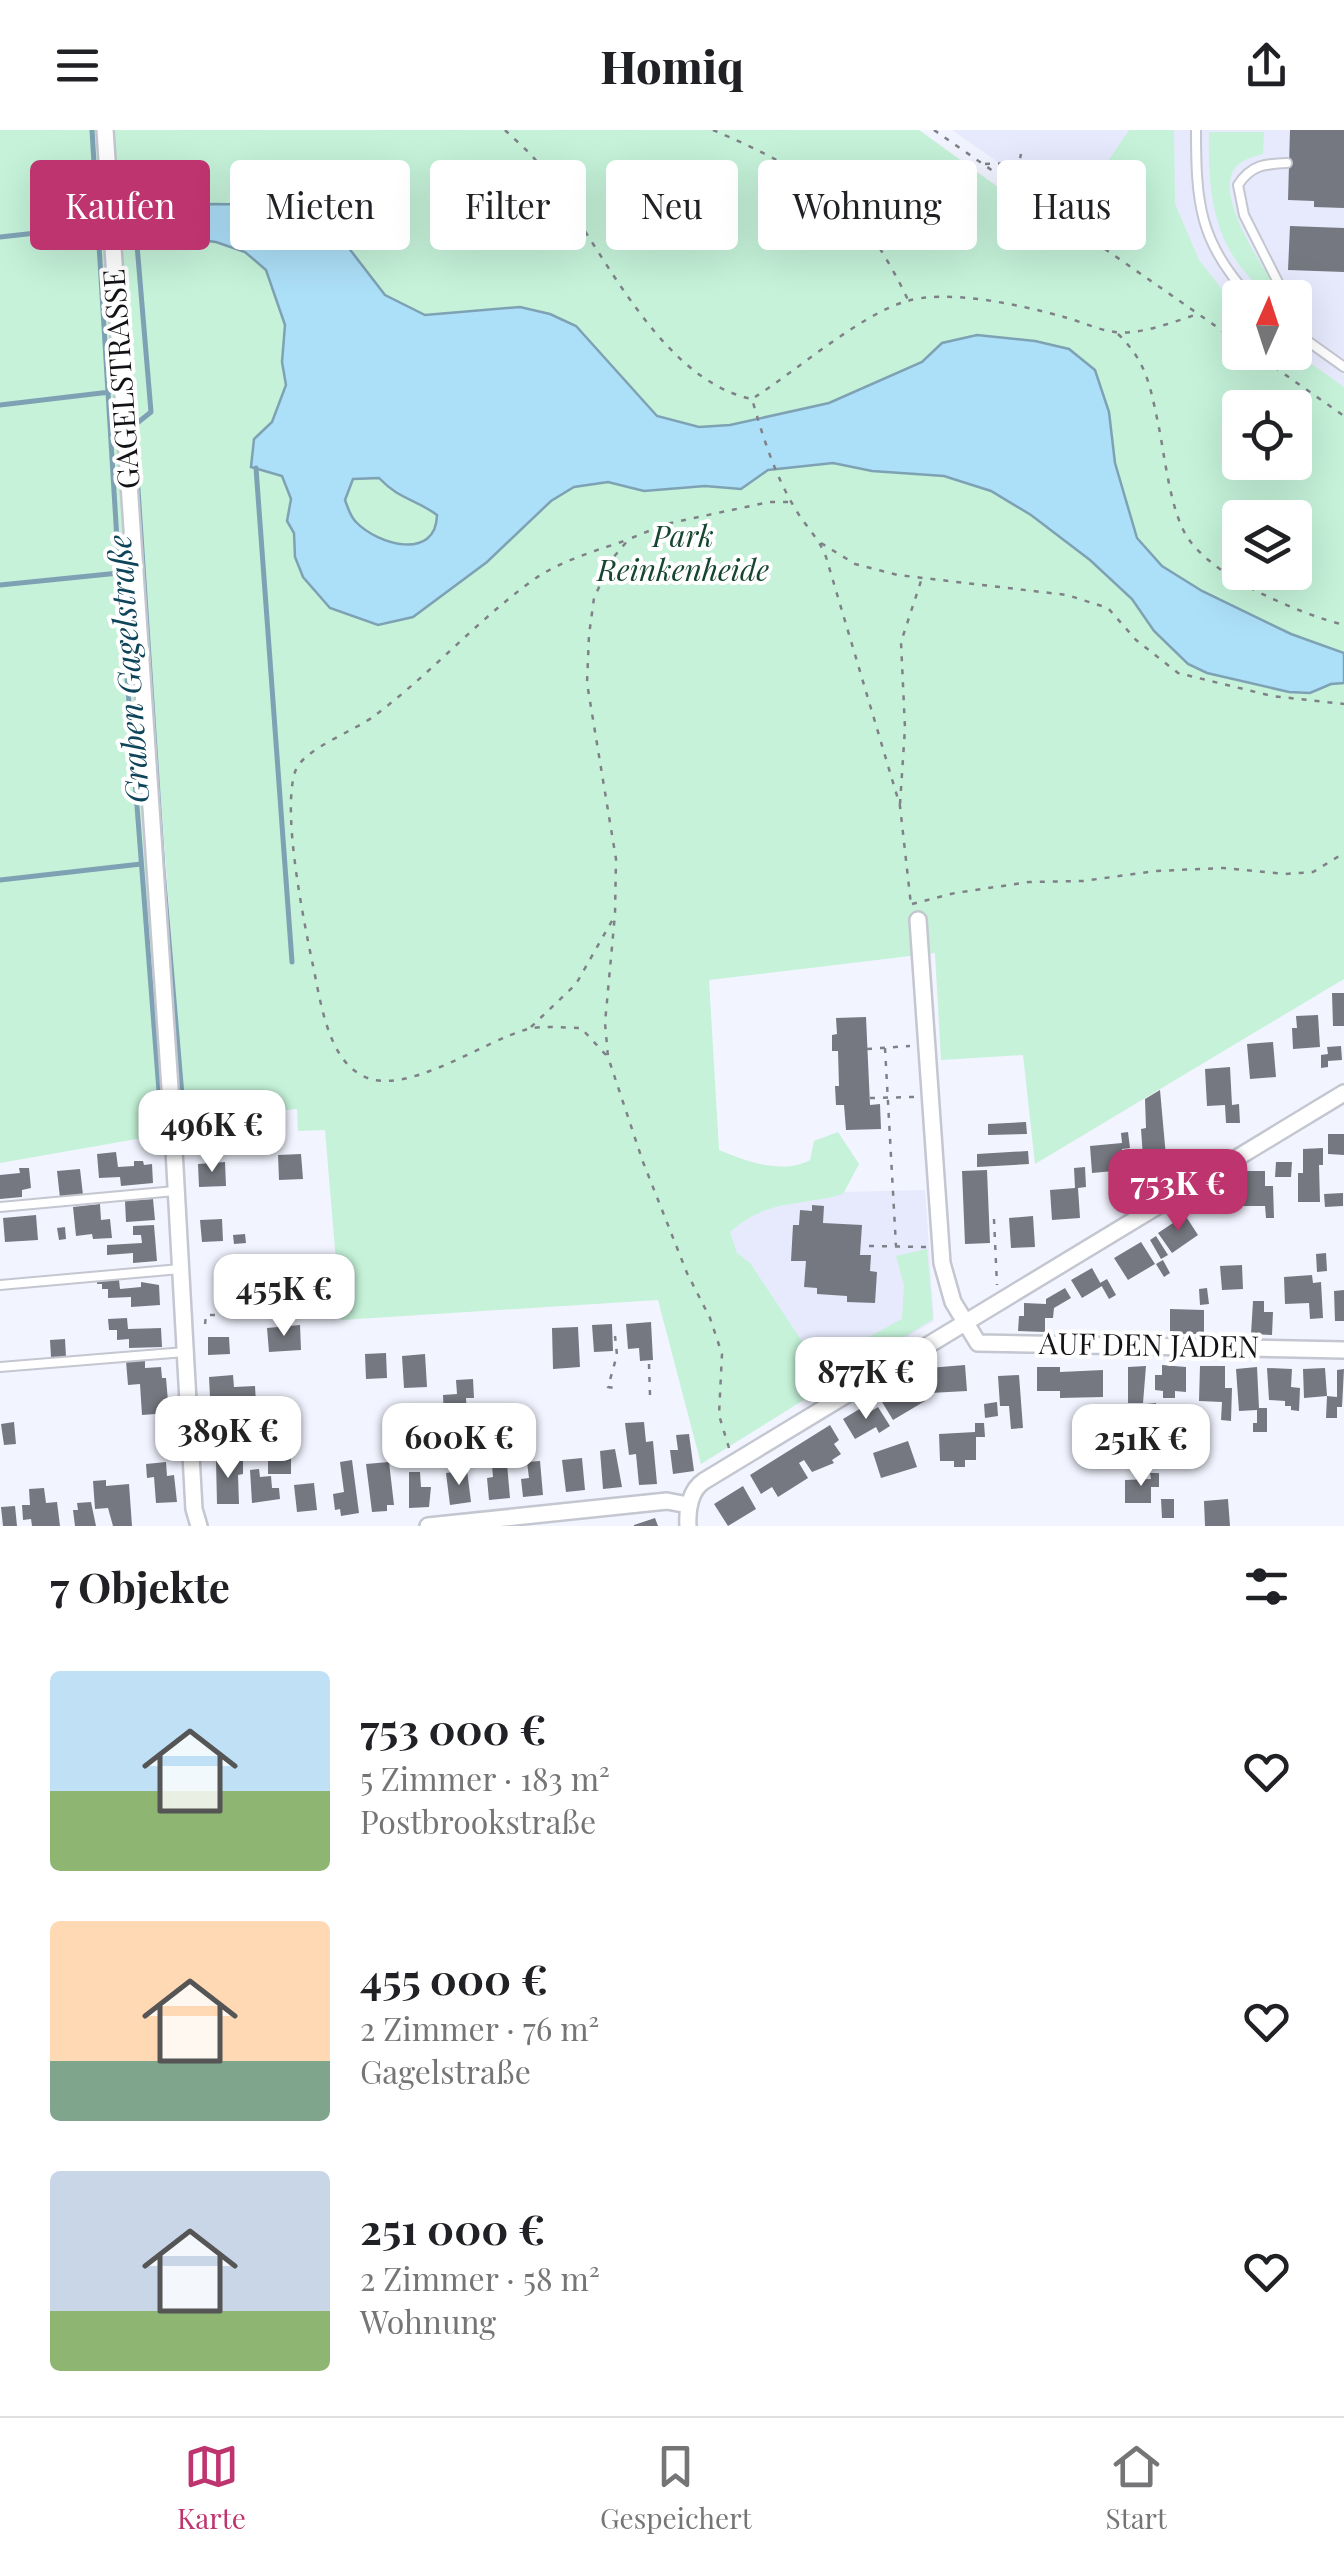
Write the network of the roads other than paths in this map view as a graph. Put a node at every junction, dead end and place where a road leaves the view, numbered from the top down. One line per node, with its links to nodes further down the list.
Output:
1 (105, 130): 10 (street, GAGELSTRASSE)
2 (1196, 130): 4 (lane)
3 (1287, 163): 5 (lane)
4 (1234, 280)
5 (1277, 280)
6 (1312, 345): 7 (lane)
7 (1344, 367)
8 (918, 920): 14 (street)
9 (1344, 1093): 14 (street)
10 (176, 1190): 11 (lane); 12 (street, GAGELSTRASSE)
11 (0, 1207)
12 (180, 1268): 13 (lane); 16 (street, GAGELSTRASSE)
13 (0, 1285)
14 (965, 1322): 15 (street, AUF DEN JADEN); 18 (street)
15 (1344, 1350)
16 (186, 1352): 17 (lane); 19 (street, GAGELSTRASSE)
17 (0, 1366)
18 (688, 1505): 20 (street); 21 (street)
19 (199, 1526)
20 (428, 1526)
21 (688, 1526)

